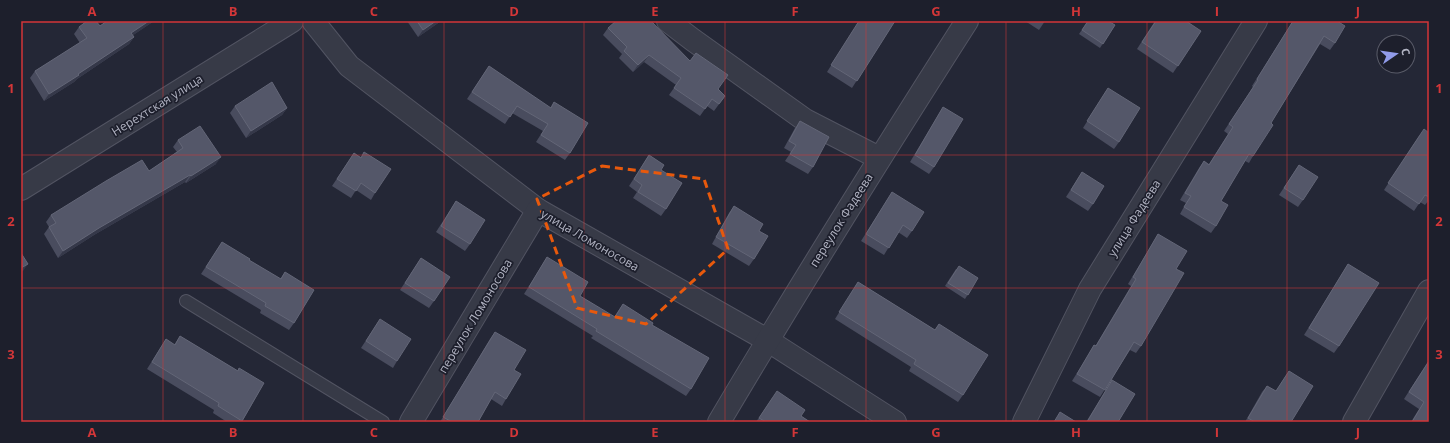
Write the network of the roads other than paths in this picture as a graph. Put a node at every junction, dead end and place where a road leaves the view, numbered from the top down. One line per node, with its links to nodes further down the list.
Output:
1 (292, 21): 7 (street, Нерехтская улица)
2 (313, 21): 8 (street, улица Ломоносова)
3 (668, 21): 6 (street)
4 (967, 21): 6 (street, переулок Фадеева)
5 (1256, 21): 16 (street, улица Фадеева)
6 (879, 158): 11 (street, переулок Фадеева)
7 (21, 189)
8 (538, 210): 11 (street, улица Ломоносова); 13 (street, переулок Ломоносова)
9 (1429, 292): 17 (street)
10 (186, 301): 12 (lane)
11 (767, 340): 14 (street, переулок Фадеева); 15 (street, улица Ломоносова)
12 (383, 422)
13 (412, 422)
14 (719, 422)
15 (895, 422)
16 (1024, 422)
17 (1354, 422)

